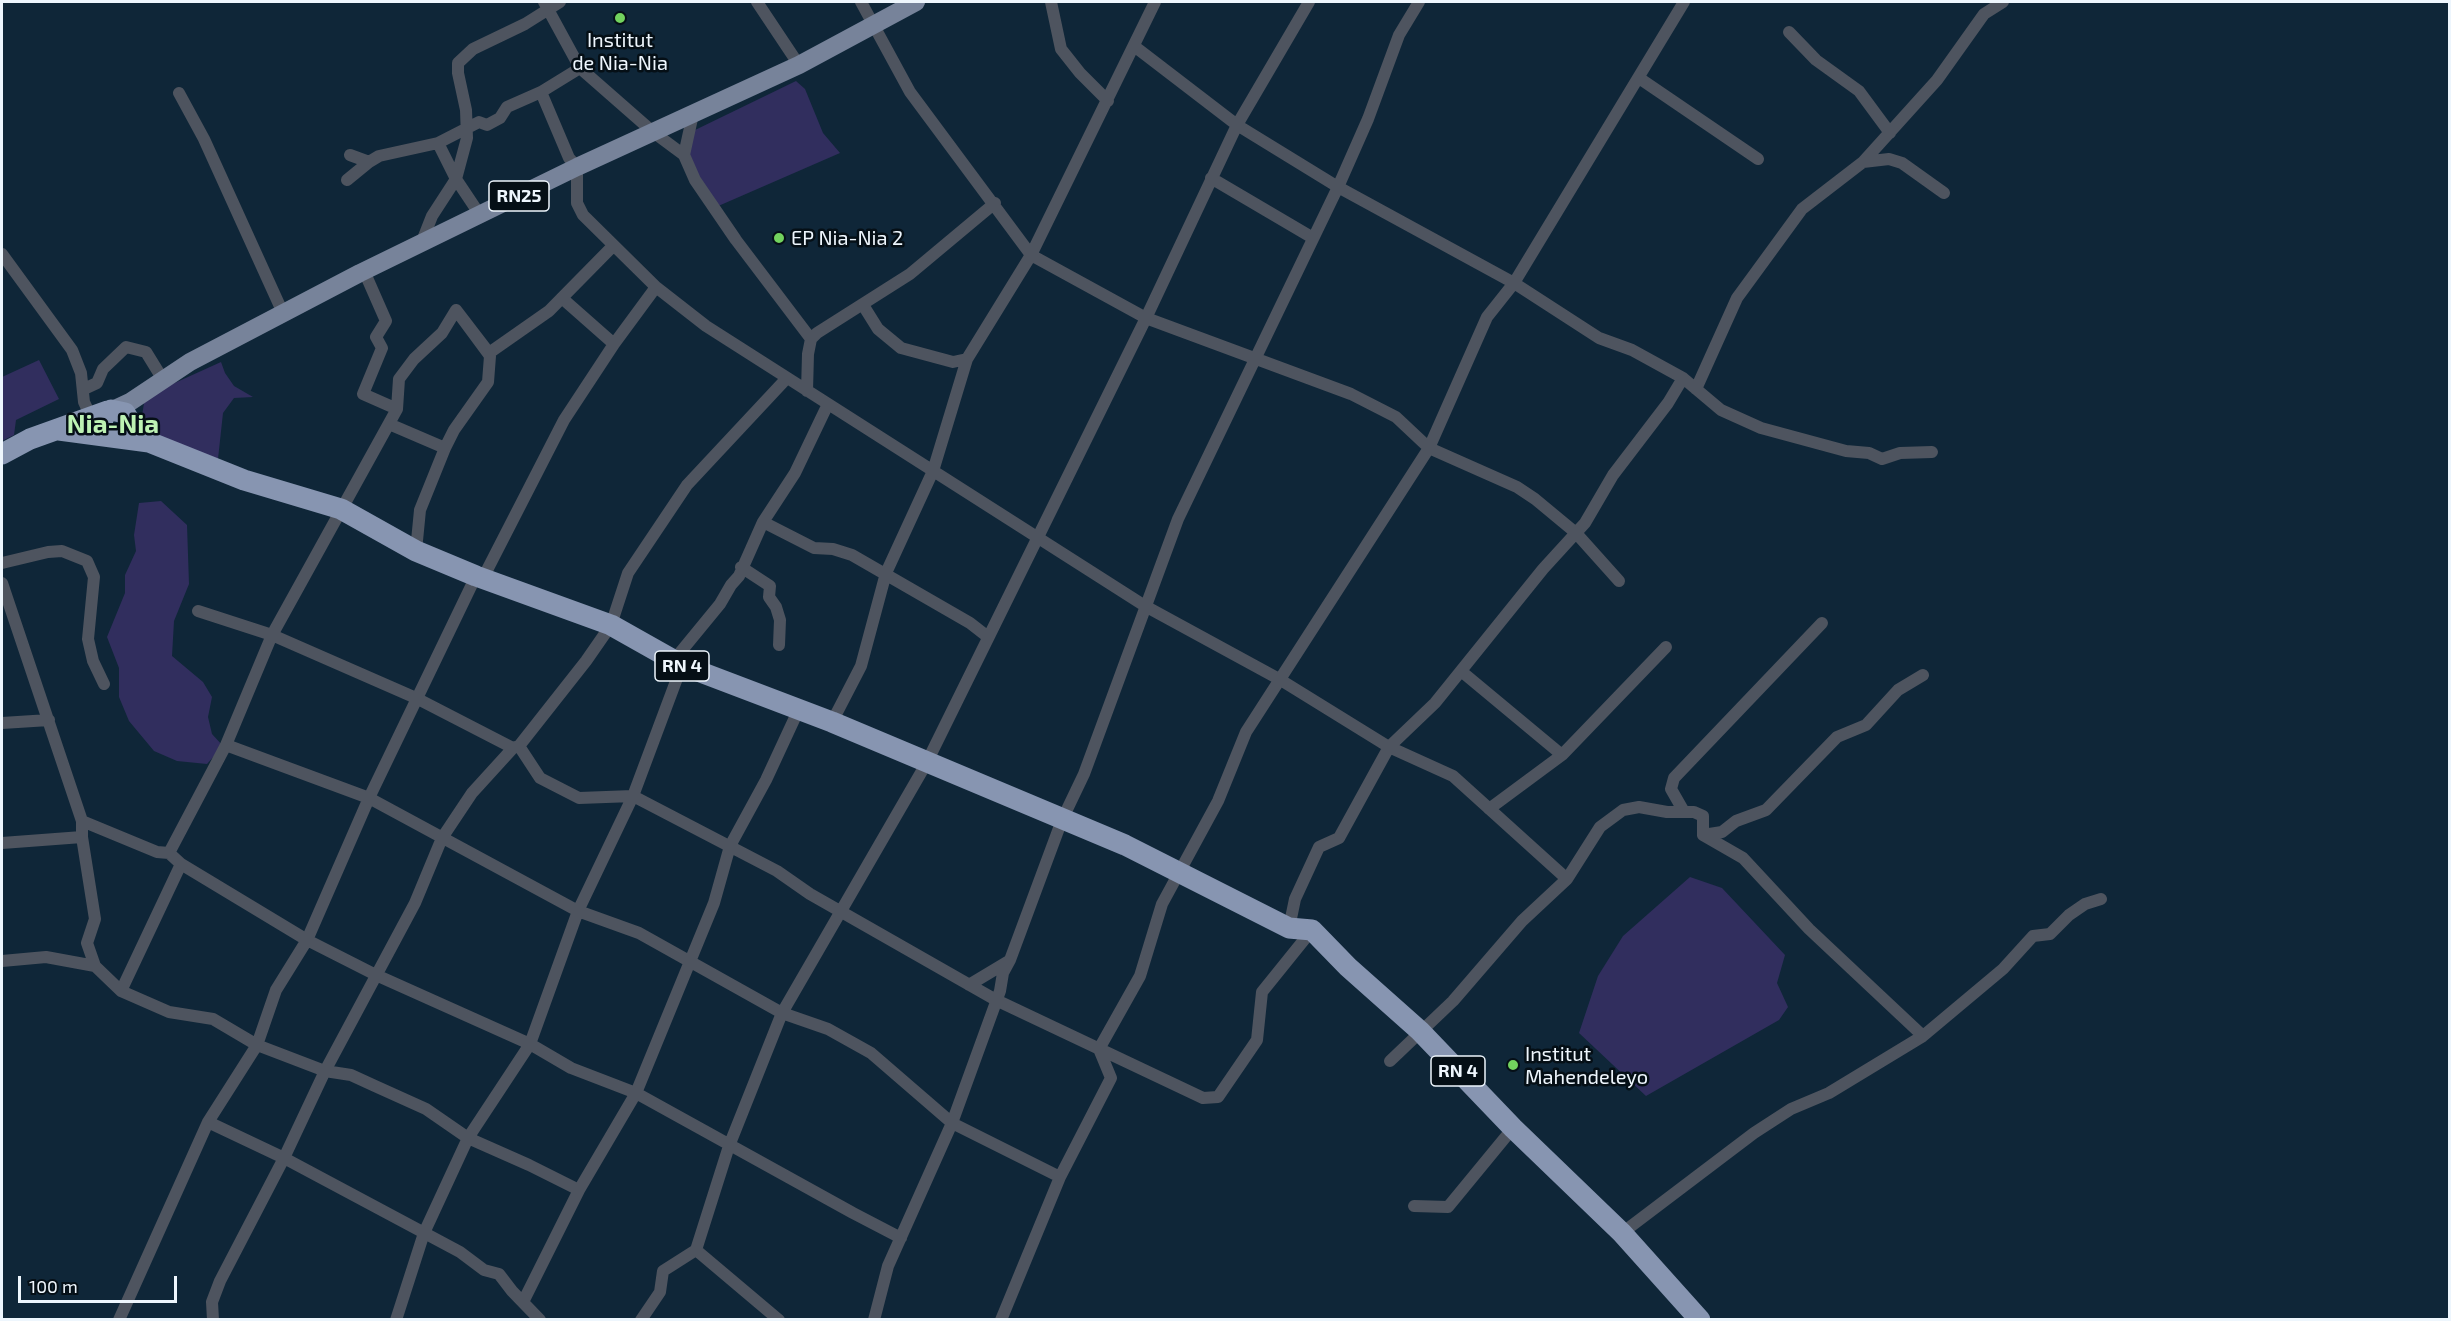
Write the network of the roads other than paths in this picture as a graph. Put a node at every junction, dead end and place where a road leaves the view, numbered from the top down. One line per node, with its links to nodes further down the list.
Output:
1 (560, 2): 11 (street)
2 (757, 2): 15 (street)
3 (861, 2): 12 (street)
4 (916, 2): 12 (main road, RN25)
5 (1051, 2): 20 (street)
6 (1155, 2): 14 (street)
7 (1309, 2): 22 (street)
8 (1419, 2): 36 (street)
9 (1684, 2): 17 (street)
10 (2003, 2): 25 (street)
11 (545, 6): 16 (street); 23 (street)
12 (873, 25): 15 (main road, RN25); 38 (street)
13 (1789, 32): 25 (street)
14 (1134, 46): 20 (street); 22 (street)
15 (799, 65): 21 (main road, RN25)
16 (580, 68): 18 (street); 24 (street)
17 (1639, 78): 29 (street); 46 (street)
18 (542, 92): 23 (street); 32 (street)
19 (179, 93): 51 (street)
20 (1108, 101): 44 (street)
21 (693, 114): 24 (main road, RN25); 28 (street)
22 (1237, 125): 34 (street); 36 (street)
23 (466, 128): 26 (street); 33 (street)
24 (652, 132): 28 (street); 32 (main road, RN25)
25 (1890, 133): 31 (street)
26 (438, 143): 30 (street); 33 (street)
27 (350, 155): 30 (street)
28 (684, 155): 53 (street)
29 (1758, 159)
30 (369, 162): 35 (street)
31 (1863, 162): 37 (street); 61 (street)
32 (578, 167): 39 (main road, RN25); 42 (street)
33 (456, 178): 39 (street); 41 (street)
34 (1211, 178): 40 (street); 52 (street)
35 (347, 180)
36 (1338, 187): 40 (street); 46 (street)
37 (1944, 193)
38 (995, 203): 44 (street); 49 (street)
39 (480, 215): 41 (main road, RN25)
40 (1313, 238): 55 (street)
41 (421, 244): 45 (main road, RN25)
42 (612, 247): 47 (street); 48 (street)
43 (2, 254): 60 (street)
44 (1031, 255): 52 (street); 56 (street)
45 (364, 271): 51 (main road, RN25); 64 (street)
46 (1514, 283): 59 (street); 68 (street)
47 (656, 287): 54 (street); 58 (street)
48 (563, 299): 50 (street); 54 (street)
49 (863, 305): 53 (street); 56 (street)
50 (456, 310): 64 (street); 67 (street)
51 (283, 313): 57 (main road, RN25)
52 (1146, 318): 55 (street); 75 (street)
53 (811, 339): 62 (street)
54 (614, 344): 80 (street)
55 (1255, 356): 68 (street); 83 (street)
56 (967, 359): 71 (street)
57 (162, 378): 60 (street); 65 (main road, RN25)
58 (787, 378): 62 (street); 87 (street)
59 (1683, 378): 61 (street); 74 (street)
60 (84, 389): 65 (street)
61 (1696, 389): 69 (street)
62 (807, 391): 63 (street)
63 (828, 404): 71 (street); 73 (street)
64 (397, 409): 66 (street)
65 (117, 419): 70 (highway); 72 (highway, RN 4)
66 (389, 424): 67 (street); 72 (street)
67 (445, 448): 76 (street)
68 (1429, 448): 74 (street); 95 (street)
69 (1932, 452)
70 (2, 454)
71 (933, 471): 75 (street); 79 (street)
72 (341, 509): 76 (highway, RN 4); 88 (street)
73 (763, 522): 78 (street); 79 (street)
74 (1576, 533): 81 (street); 93 (street)
75 (1038, 539): 83 (street); 89 (street)
76 (416, 550): 80 (highway, RN 4)
77 (2, 563): 96 (street)
78 (741, 567): 90 (street); 92 (street)
79 (886, 573): 89 (street); 100 (street)
80 (479, 577): 87 (highway, RN 4); 97 (street)
81 (1619, 581)
82 (2, 583): 85 (street)
83 (1145, 606): 95 (street); 112 (street)
84 (198, 611): 88 (street)
85 (7, 615): 99 (street)
86 (1822, 623): 110 (street)
87 (611, 625): 92 (highway, RN 4); 103 (street)
88 (272, 635): 97 (street); 102 (street)
89 (988, 637): 106 (street)
90 (779, 645)
91 (1665, 647): 105 (street)
92 (678, 663): 98 (highway, RN 4); 107 (street)
93 (1461, 671): 104 (street); 105 (street)
94 (1923, 675): 113 (street)
95 (1279, 679): 104 (street); 120 (street)
96 (104, 684)
97 (416, 698): 103 (street); 108 (street)
98 (798, 711): 100 (highway, RN 4); 117 (street)
99 (49, 720): 101 (street); 111 (street)
100 (832, 722): 106 (highway, RN 4)
101 (2, 723)
102 (226, 745): 108 (street); 118 (street)
103 (516, 747): 107 (street); 115 (street)
104 (1389, 747): 109 (street); 125 (street)
105 (1562, 755): 109 (street)
106 (926, 764): 112 (highway, RN 4); 124 (street)
107 (633, 796): 117 (street); 123 (street)
108 (369, 798): 115 (street); 127 (street)
109 (1489, 809): 121 (street)
110 (1683, 810): 113 (street); 121 (street)
111 (82, 820): 114 (street); 118 (street)
112 (1062, 820): 120 (highway, RN 4); 128 (street)
113 (1703, 835): 138 (street)
114 (81, 837): 116 (street); 131 (street)
115 (442, 838): 123 (street); 132 (street)
116 (2, 843)
117 (730, 846): 124 (street); 130 (street)
118 (169, 853): 119 (street)
119 (181, 864): 127 (street); 134 (street)
120 (1181, 872): 125 (highway, RN 4); 141 (street)
121 (1567, 879): 137 (street)
122 (2101, 899): 138 (street)
123 (578, 911): 130 (street); 139 (street)
124 (843, 911): 133 (street); 136 (street)
125 (1289, 928): 126 (highway, RN 4)
126 (1312, 930): 137 (highway, RN 4); 141 (street)
127 (307, 940): 132 (street); 140 (street)
128 (1010, 960): 133 (street); 135 (street)
129 (2, 961): 131 (street)
130 (691, 963): 136 (street); 144 (street)
131 (95, 966): 134 (street)
132 (376, 975): 139 (street); 143 (street)
133 (969, 985): 135 (street)
134 (121, 991): 140 (street)
135 (996, 1000): 141 (street); 146 (street)
136 (782, 1013): 146 (street); 149 (street)
137 (1420, 1031): 142 (street); 147 (highway, RN 4)
138 (1923, 1036): 155 (street)
139 (530, 1044): 144 (street); 148 (street)
140 (256, 1045): 143 (street); 145 (street)
141 (1099, 1049): 151 (street)
142 (1390, 1060)
143 (325, 1071): 148 (street); 150 (street)
144 (636, 1093): 149 (street); 152 (street)
145 (208, 1122): 150 (street); 159 (street)
146 (952, 1123): 151 (street); 156 (street)
147 (1513, 1128): 153 (street); 155 (highway, RN 4)
148 (468, 1138): 152 (street); 154 (street)
149 (729, 1146): 156 (street); 157 (street)
150 (284, 1158): 154 (street); 160 (street)
151 (1060, 1177): 166 (street)
152 (579, 1190): 158 (street)
153 (1414, 1206)
154 (424, 1233): 158 (street); 161 (street)
155 (1622, 1233): 167 (highway, RN 4)
156 (901, 1238): 165 (street)
157 (696, 1250): 163 (street); 164 (street)
158 (523, 1302): 162 (street)
159 (119, 1320)
160 (213, 1320)
161 (396, 1320)
162 (540, 1320)
163 (641, 1320)
164 (779, 1320)
165 (874, 1320)
166 (1001, 1320)
167 (1700, 1320)

